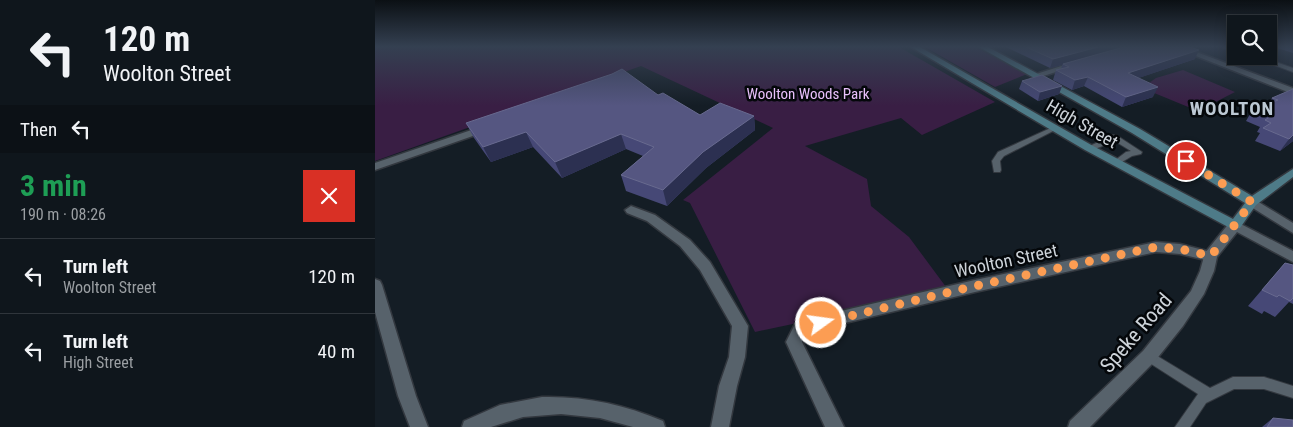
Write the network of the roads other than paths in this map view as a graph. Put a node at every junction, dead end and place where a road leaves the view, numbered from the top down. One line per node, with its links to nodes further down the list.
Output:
1 (951, 67): 8 (main road, High Street)
2 (1022, 67): 5 (main road, High Street)
3 (1067, 67): 5 (street)
4 (1231, 67): 6 (street)
5 (1037, 75): 14 (main road, High Street)
6 (1293, 91)
7 (494, 125): 11 (street)
8 (1055, 128): 9 (main road, High Street); 12 (lane)
9 (1089, 148): 10 (main road, High Street); 10 (lane)
10 (1117, 163): 16 (main road, High Street)
11 (375, 167)
12 (997, 170)
13 (1291, 175): 14 (main road)
14 (1252, 202): 16 (main road); 17 (street)
15 (631, 210): 27 (street)
16 (1235, 225): 18 (street); 19 (street)
17 (1293, 229)
18 (1211, 256): 21 (street, Speke Road); 28 (street, Woolton Street)
19 (1293, 257)
20 (375, 285): 24 (street)
21 (1149, 356): 23 (lane); 29 (street, Speke Road)
22 (1293, 392): 23 (lane)
23 (1210, 395): 30 (lane)
24 (419, 427)
25 (471, 427): 26 (street)
26 (655, 427)
27 (720, 427)
28 (835, 427)
29 (1077, 427)
30 (1182, 427)

